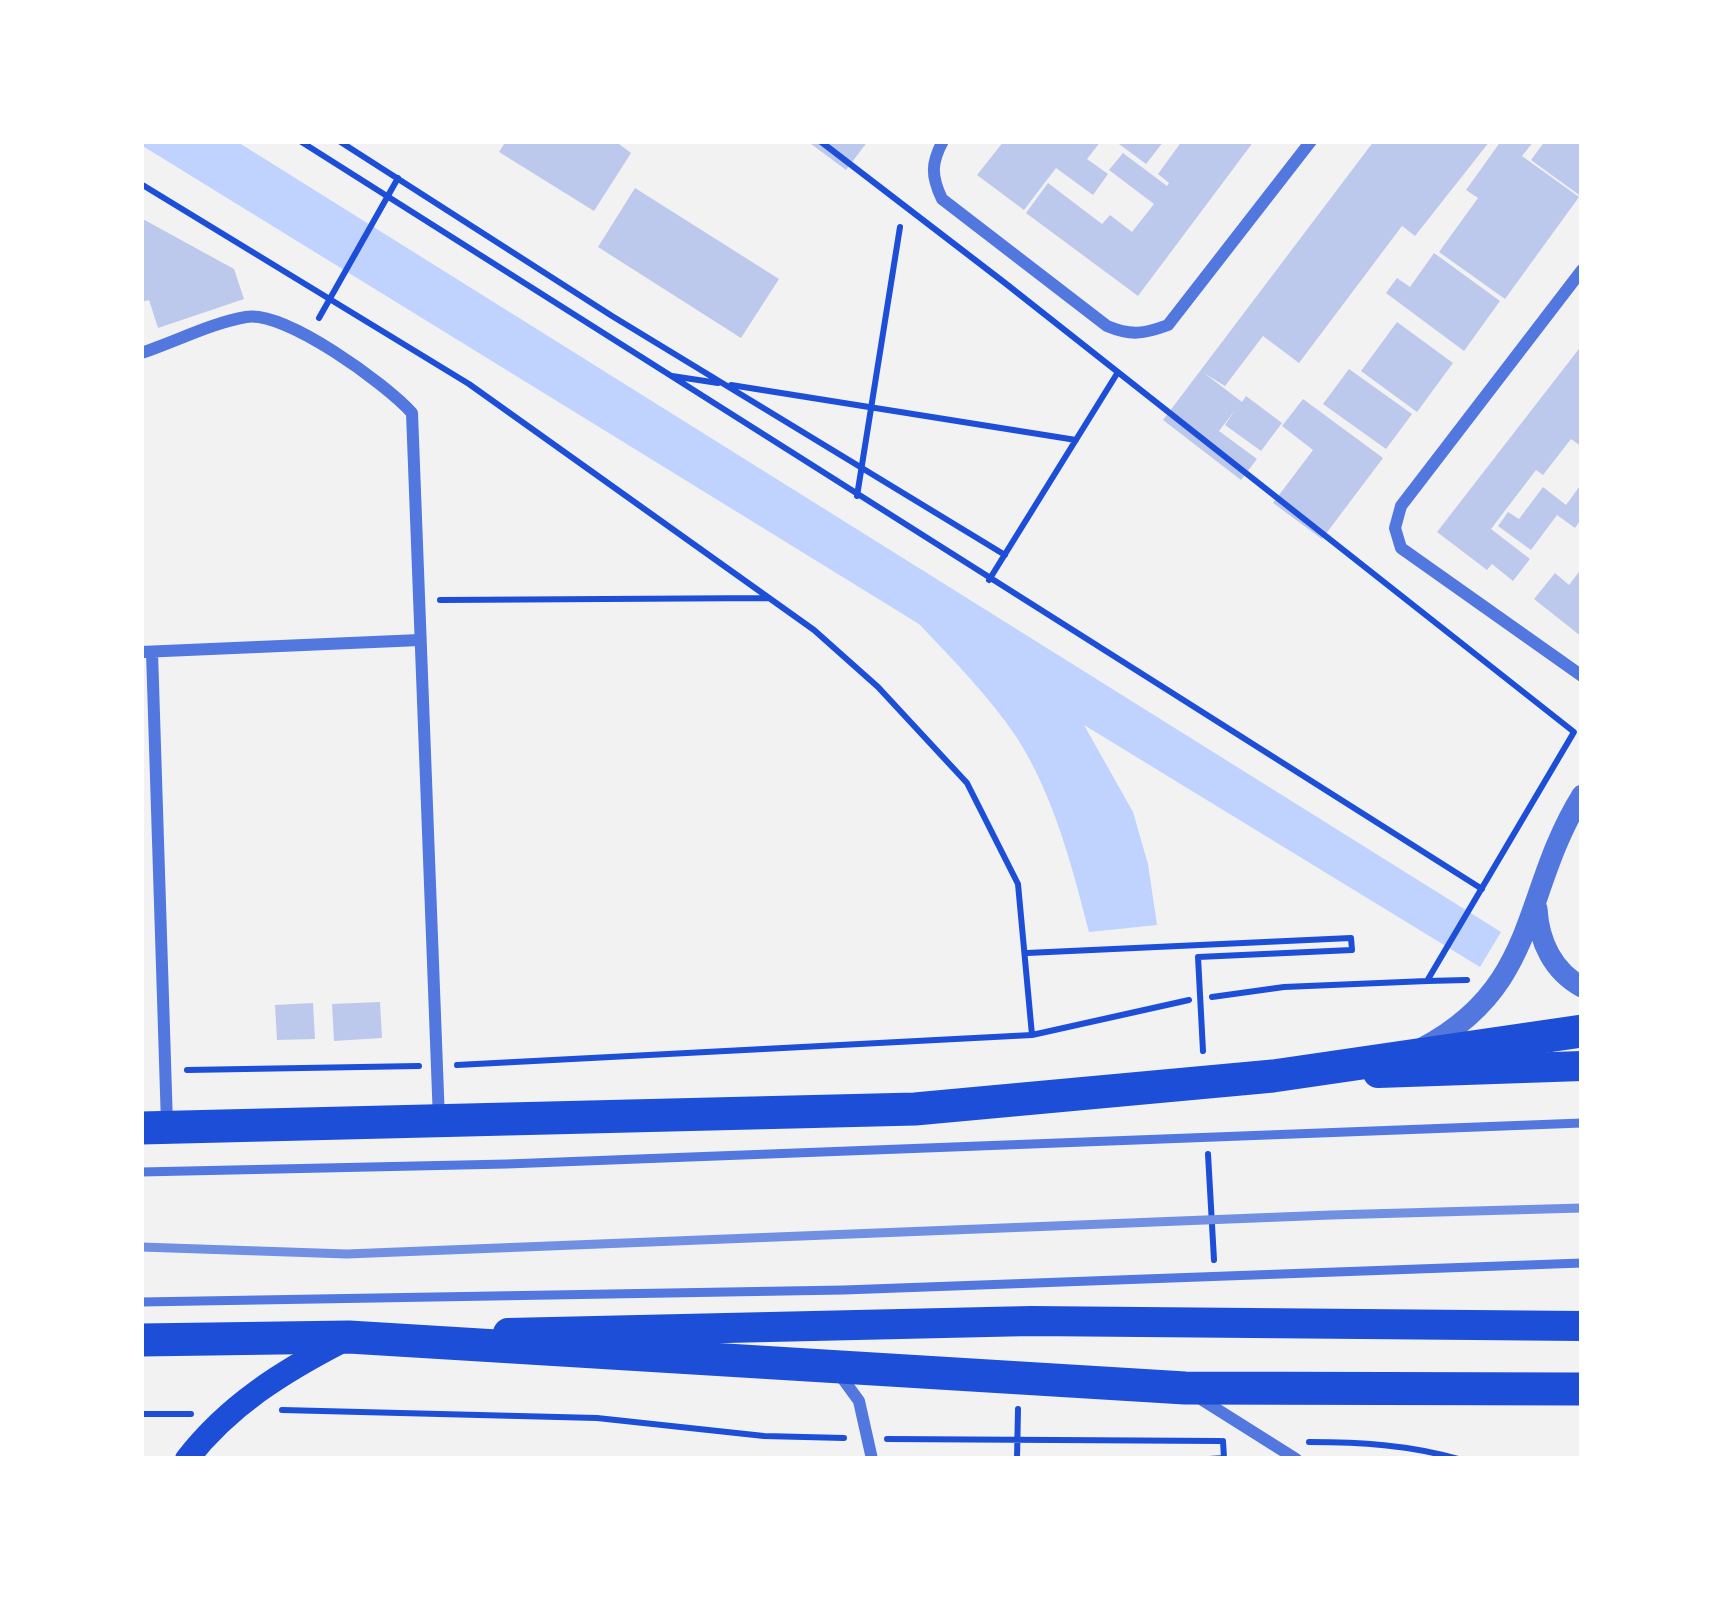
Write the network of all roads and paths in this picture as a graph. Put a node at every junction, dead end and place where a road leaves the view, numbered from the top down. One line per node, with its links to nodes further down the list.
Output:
1 (300, 141): 8 (path)
2 (339, 141): 6 (path)
3 (820, 141): 13 (path)
4 (943, 141): 5 (street)
5 (1311, 141)
6 (398, 178): 8 (path); 15 (path)
7 (141, 184): 11 (path)
8 (387, 196): 11 (path); 14 (path)
9 (900, 227): 16 (path)
10 (1582, 270): 26 (street)
11 (329, 300): 22 (path)
12 (141, 353): 23 (street)
13 (1118, 372): 17 (path); 28 (path)
14 (668, 375): 15 (path); 19 (path)
15 (724, 384): 16 (path); 18 (path)
16 (872, 408): 17 (path); 18 (path)
17 (1076, 440): 20 (path)
18 (862, 468): 19 (path); 20 (path)
19 (857, 496): 21 (path)
20 (1005, 555): 21 (path)
21 (989, 580): 28 (path)
22 (770, 598): 23 (path); 31 (path)
23 (418, 601): 24 (street)
24 (420, 640): 25 (street); 40 (street)
25 (147, 652): 42 (street)
26 (1582, 676)
27 (1582, 794): 29 (street)
28 (1481, 889): 32 (path)
29 (1537, 900): 34 (street); 39 (street)
30 (1170, 946): 31 (path)
31 (1027, 953): 38 (path)
32 (1445, 955)
33 (1427, 982): 35 (path)
34 (1582, 987)
35 (1212, 997)
36 (1189, 1000): 38 (path)
37 (1582, 1030): 39 (highway)
38 (1032, 1035): 40 (path)
39 (1406, 1057): 43 (highway)
40 (436, 1066): 42 (path); 44 (street)
41 (1582, 1066): 43 (main road)
42 (166, 1071): 46 (street)
43 (1273, 1076): 44 (highway)
44 (439, 1121): 46 (highway)
45 (1582, 1123): 47 (lane)
46 (154, 1128)
47 (141, 1172)
48 (1582, 1263): 49 (lane)
49 (141, 1302)
50 (1582, 1326): 51 (main road)
51 (349, 1337): 52 (highway); 53 (highway); 63 (main road)
52 (141, 1340)
53 (836, 1369): 54 (highway); 60 (street)
54 (1020, 1380): 55 (highway); 61 (path)
55 (1185, 1388): 56 (highway); 62 (street)
56 (1582, 1389)
57 (262, 1411): 60 (path)
58 (141, 1414): 59 (path)
59 (205, 1414)
60 (869, 1439): 61 (path); 64 (street)
61 (1017, 1440): 65 (path); 66 (path)
62 (1269, 1442): 67 (street); 68 (path)
63 (187, 1459)
64 (872, 1459)
65 (1017, 1459)
66 (1219, 1459)
67 (1296, 1459)
68 (1458, 1459)

